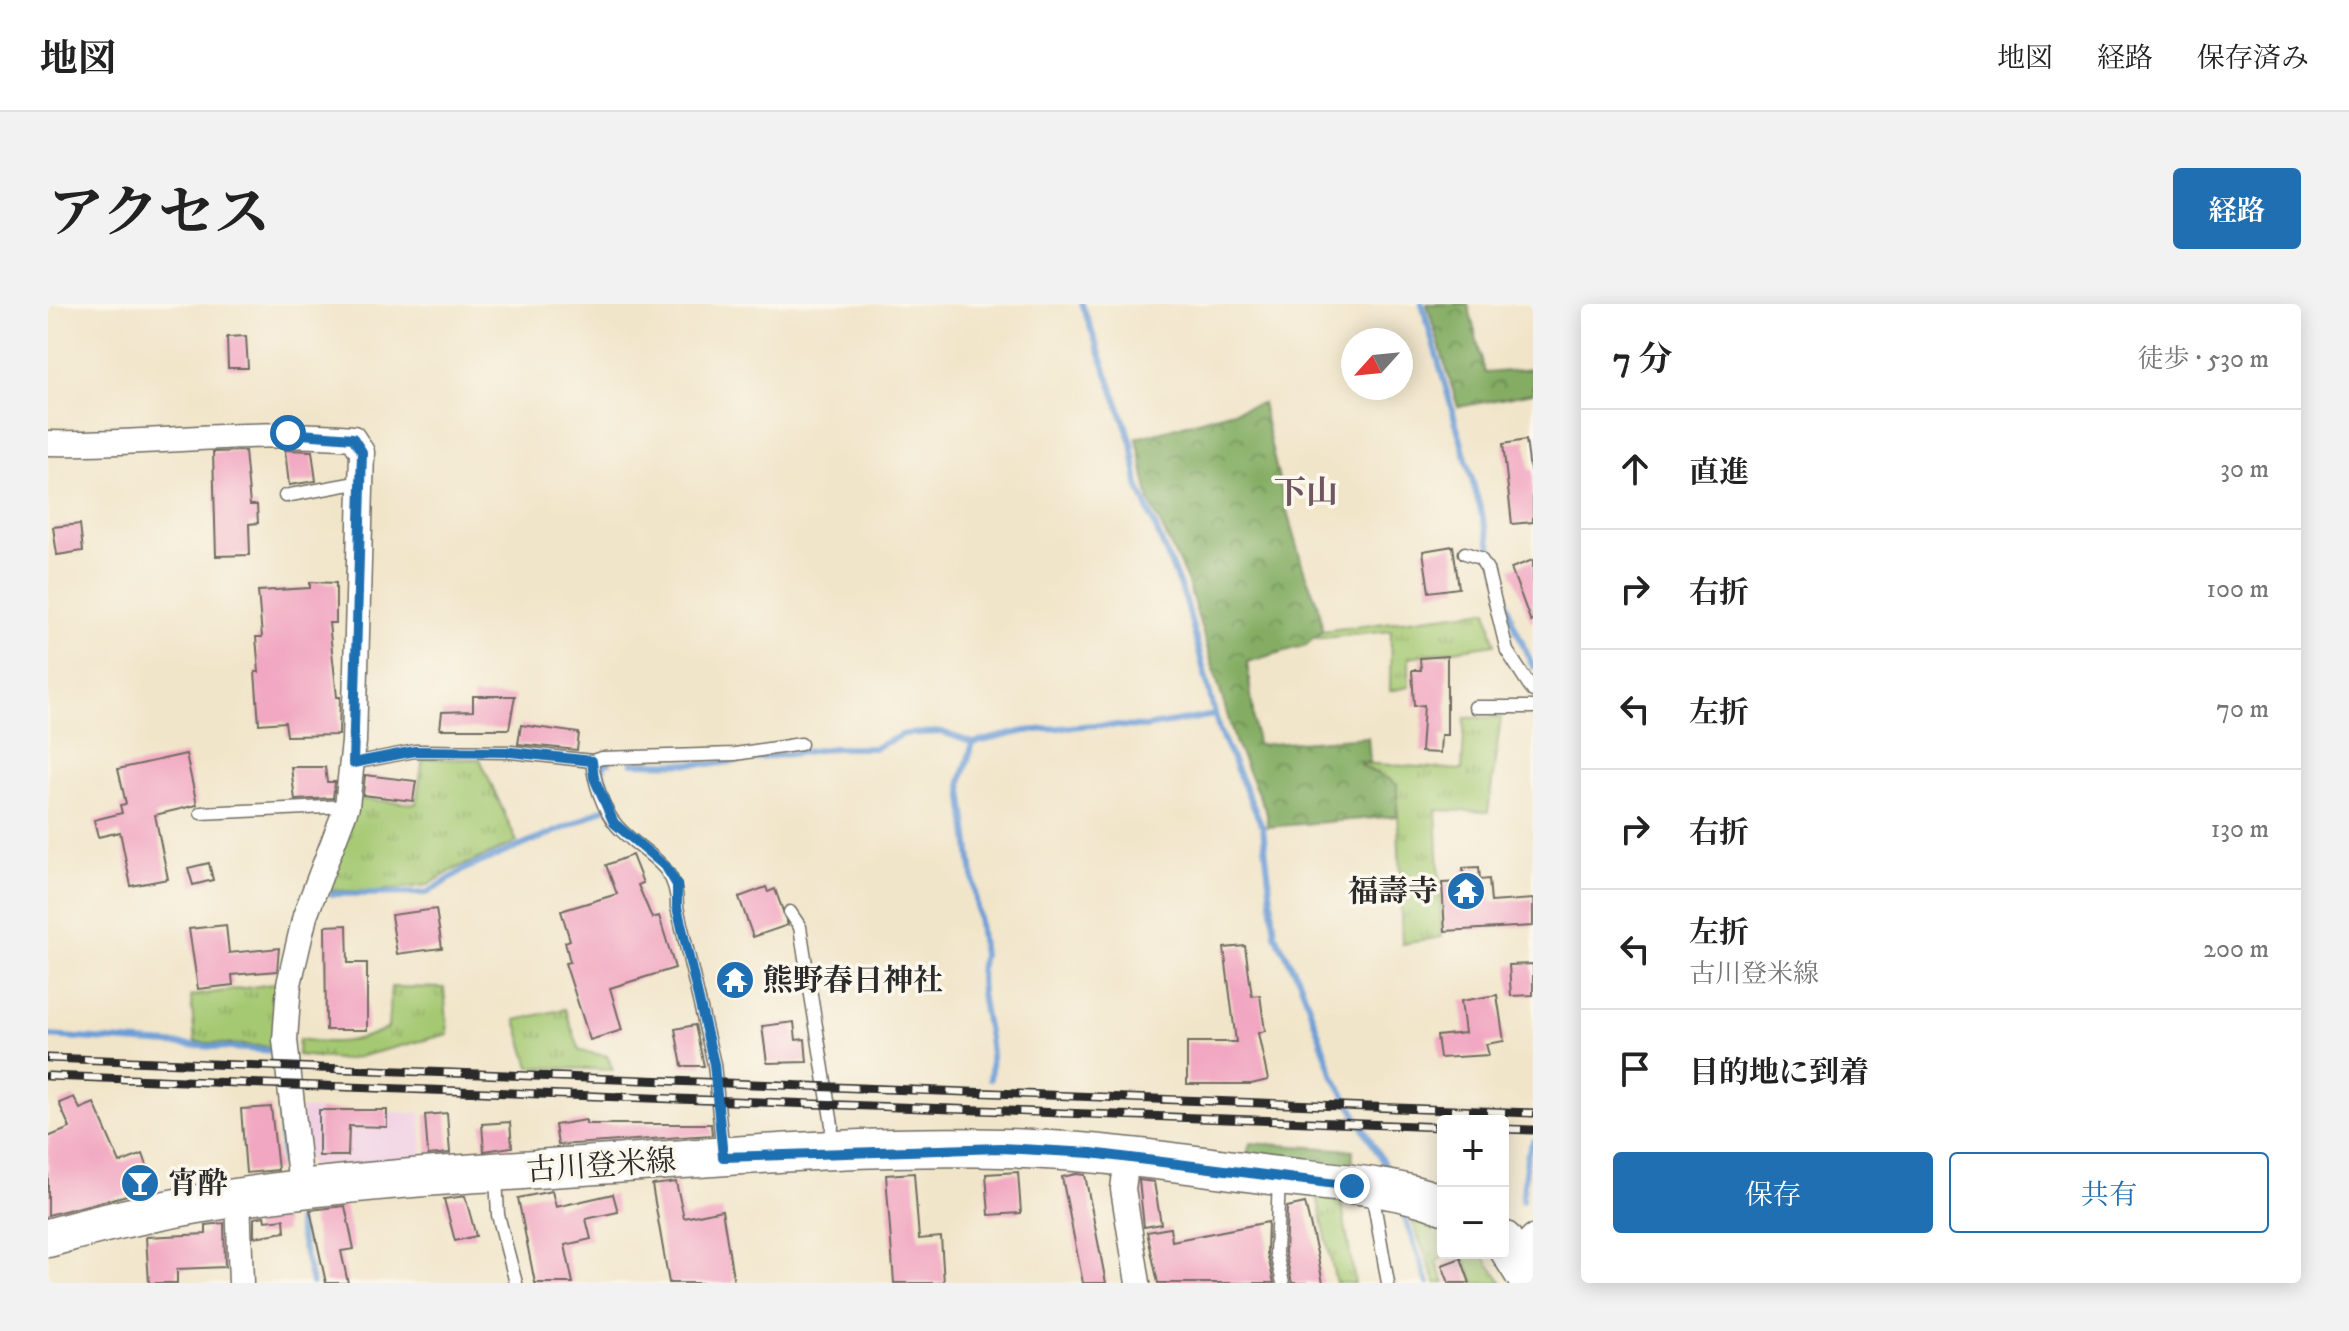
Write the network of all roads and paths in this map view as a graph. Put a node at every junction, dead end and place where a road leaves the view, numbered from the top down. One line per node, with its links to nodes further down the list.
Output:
1 (48, 443): 2 (street)
2 (356, 482): 3 (lane); 10 (street)
3 (285, 496)
4 (1465, 553): 5 (lane)
5 (1533, 691)
6 (1475, 707): 7 (lane)
7 (1533, 707)
8 (801, 744): 9 (lane)
9 (592, 761): 10 (lane); 17 (lane)
10 (353, 763): 11 (street)
11 (347, 806): 12 (lane); 21 (street)
12 (201, 813)
13 (790, 912): 14 (lane)
14 (807, 974): 15 (lane); 16 (lane)
15 (772, 980)
16 (831, 1151): 17 (main road, 古川登米線); 18 (main road, 古川登米線)
17 (723, 1157): 19 (main road, 古川登米線)
18 (1127, 1157): 20 (main road, 古川登米線); 28 (street)
19 (496, 1172): 21 (main road, 古川登米線); 27 (lane)
20 (1279, 1176): 22 (main road, 古川登米線); 29 (lane)
21 (301, 1186): 23 (main road, 古川登米線)
22 (1376, 1189): 24 (main road, 古川登米線); 30 (lane)
23 (238, 1196): 25 (main road, 古川登米線); 26 (street)
24 (1437, 1202)
25 (48, 1238)
26 (241, 1283)
27 (516, 1283)
28 (1138, 1283)
29 (1283, 1283)
30 (1388, 1283)

